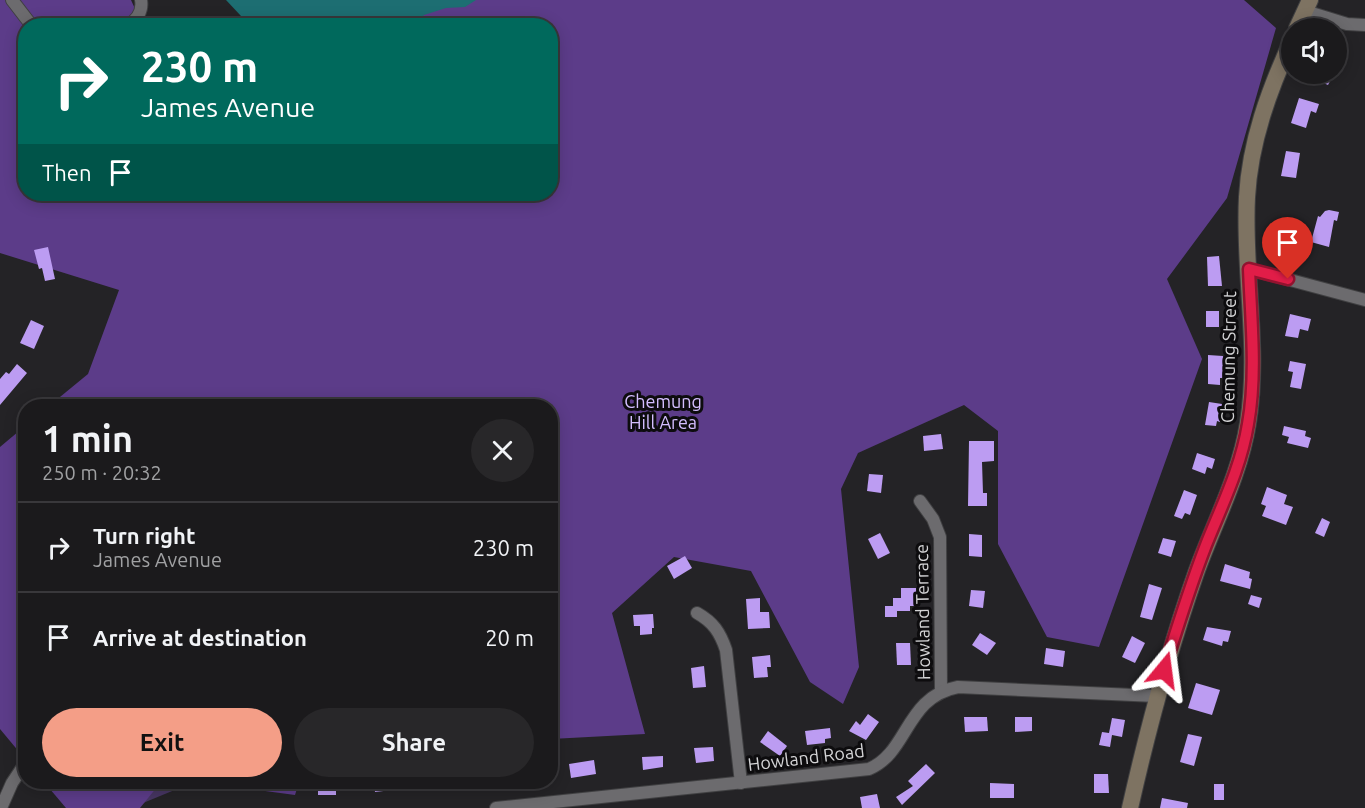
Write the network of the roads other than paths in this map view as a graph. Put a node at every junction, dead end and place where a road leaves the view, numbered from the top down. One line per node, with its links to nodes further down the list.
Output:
1 (12, 0): 4 (street)
2 (141, 0): 5 (street)
3 (1307, 5): 6 (street)
4 (26, 18)
5 (136, 18)
6 (1365, 25)
7 (1281, 66): 8 (street, Chemung Street)
8 (1249, 269): 9 (street); 13 (street, Chemung Street)
9 (1365, 300)
10 (920, 501): 12 (street, Howland Terrace)
11 (697, 613): 15 (street)
12 (941, 692): 13 (street); 15 (street, Howland Road)
13 (1156, 696): 18 (street, Chemung Street)
14 (18, 774): 16 (street)
15 (741, 783): 17 (street, Howland Road)
16 (2, 808)
17 (496, 808)
18 (1130, 808)

